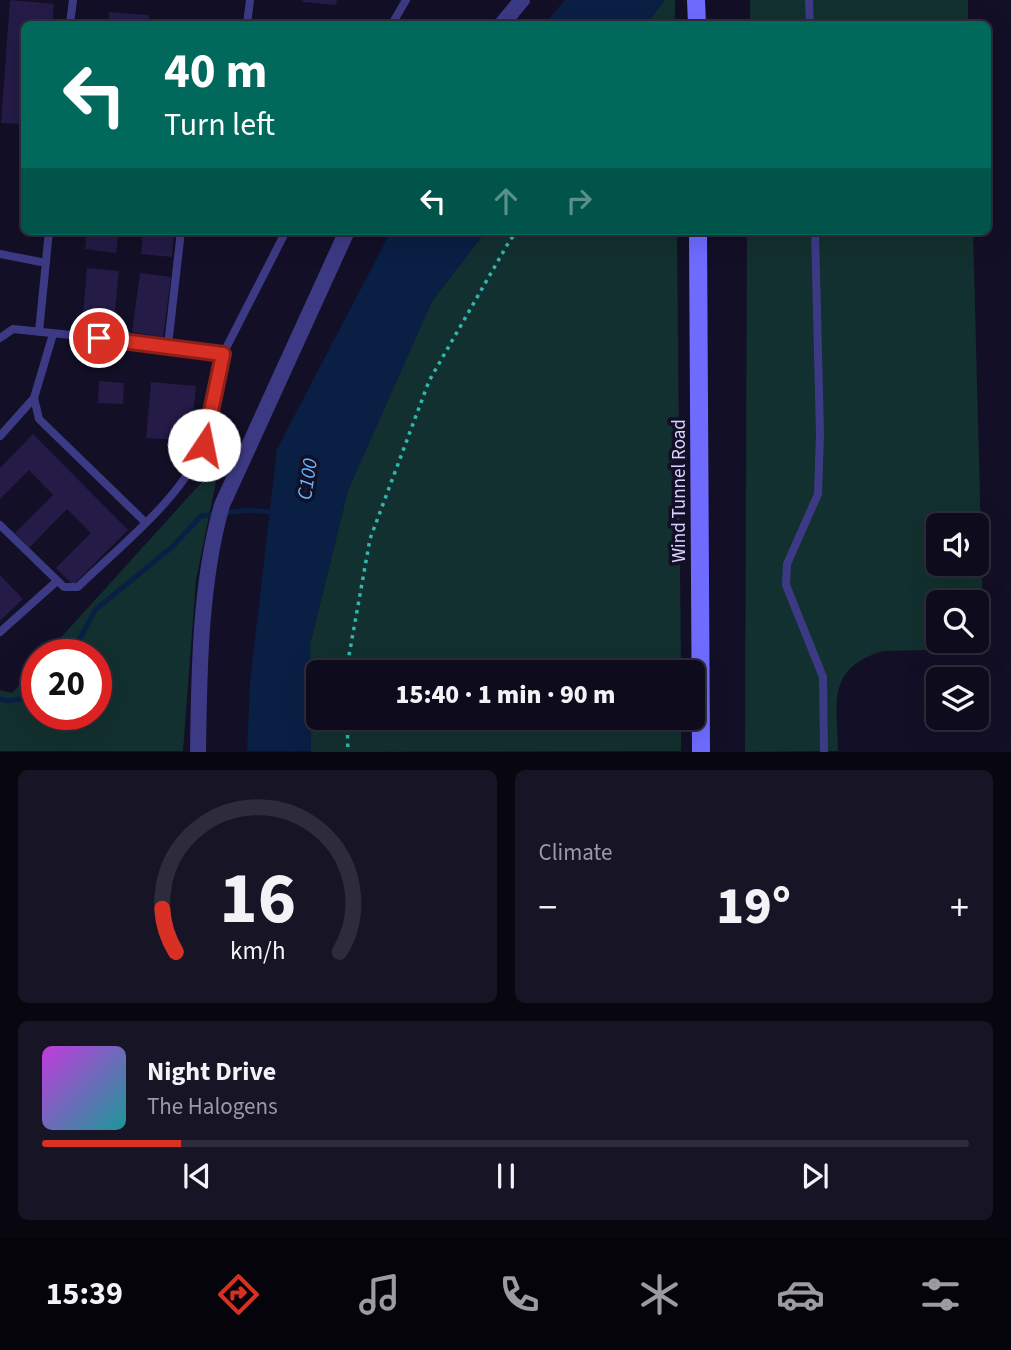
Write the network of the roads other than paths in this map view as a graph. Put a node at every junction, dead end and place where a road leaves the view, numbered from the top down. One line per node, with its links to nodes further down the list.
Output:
1 (73, 0): 7 (lane)
2 (250, 0): 8 (lane)
3 (406, 0): 9 (lane)
4 (522, 0): 10 (street)
5 (696, 0): 11 (street)
6 (809, 0): 12 (lane)
7 (70, 21)
8 (247, 21)
9 (394, 21)
10 (504, 21)
11 (697, 21)
12 (810, 21)
13 (49, 235): 20 (lane)
14 (181, 235): 24 (lane)
15 (284, 235): 25 (lane)
16 (344, 235): 32 (street)
17 (698, 235): 33 (street, Wind Tunnel Road)
18 (815, 235): 34 (lane)
19 (0, 254): 20 (lane)
20 (46, 263): 21 (lane)
21 (39, 332): 22 (lane); 23 (lane)
22 (53, 334): 24 (lane); 26 (lane)
23 (0, 338)
24 (168, 345): 25 (lane)
25 (223, 354): 28 (lane)
26 (34, 398): 27 (lane); 28 (lane)
27 (0, 436)
28 (145, 522): 30 (lane)
29 (0, 525): 30 (lane)
30 (57, 581): 31 (lane)
31 (0, 632)
32 (198, 751)
33 (701, 751)
34 (824, 751)

